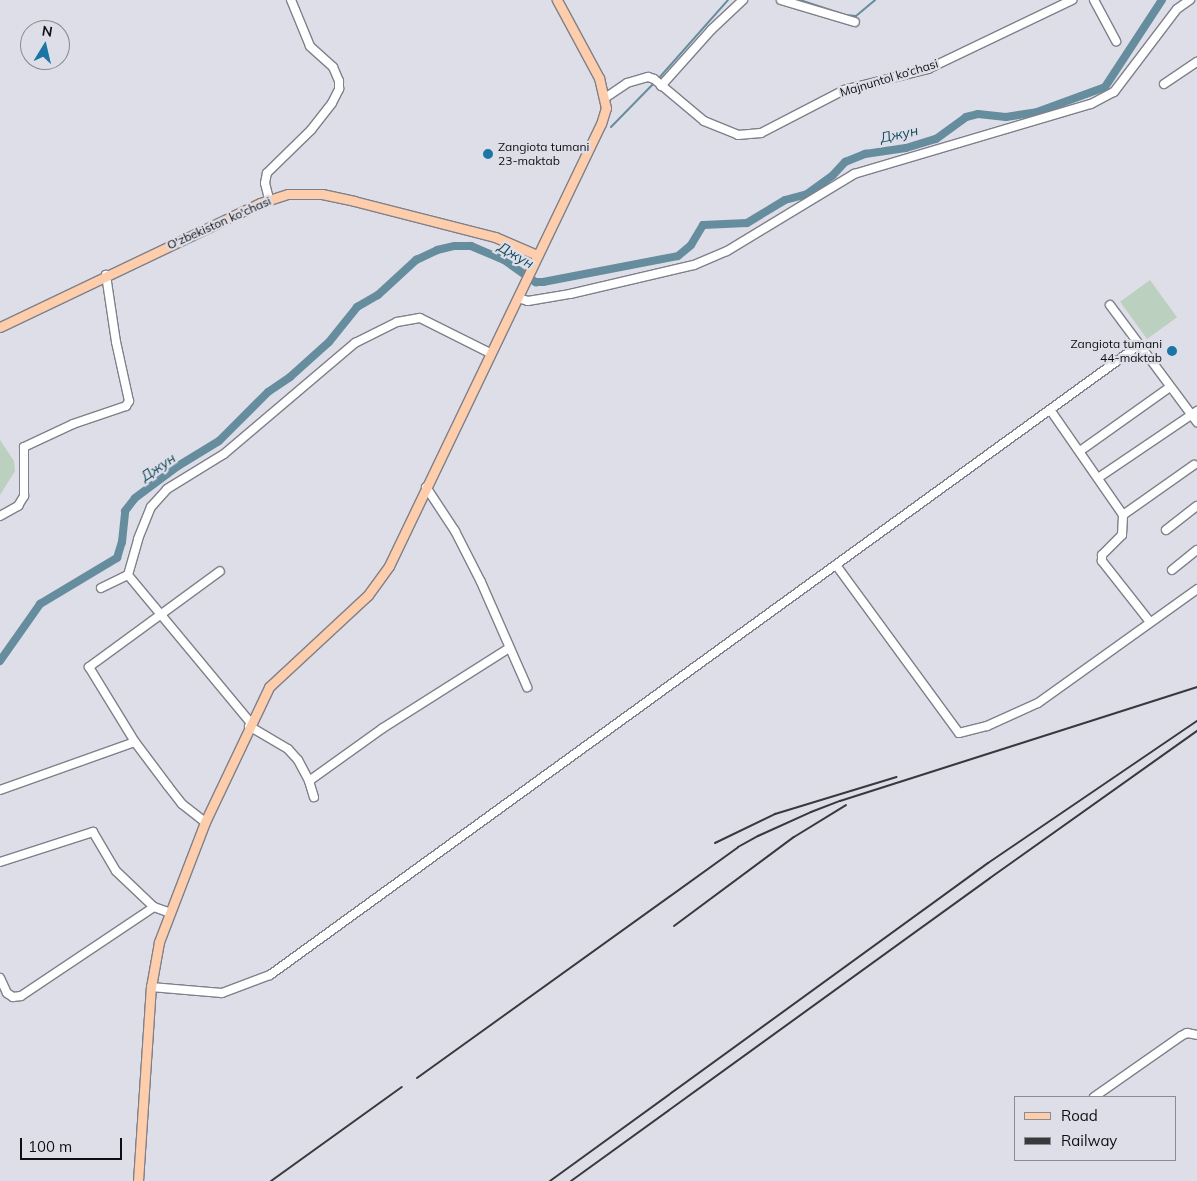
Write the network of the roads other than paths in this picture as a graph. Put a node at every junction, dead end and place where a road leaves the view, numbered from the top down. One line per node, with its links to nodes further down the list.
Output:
1 (291, 0): 14 (street)
2 (557, 0): 13 (main road)
3 (743, 0): 11 (street)
4 (781, 0): 8 (street)
5 (1072, 0): 11 (street, Majnuntol ko‘chasi)
6 (1094, 0): 9 (street)
7 (1190, 0): 17 (street)
8 (855, 22)
9 (1116, 41)
10 (1197, 62): 12 (street)
11 (658, 83): 13 (street)
12 (1164, 84)
13 (605, 98): 15 (main road)
14 (269, 200): 15 (main road, O'zbekiston ko'chasi); 16 (main road, O'zbekiston ko'chasi)
15 (537, 255): 17 (main road)
16 (106, 275): 19 (main road, O'zbekiston ko'chasi); 32 (street)
17 (518, 298): 21 (main road)
18 (1110, 305): 20 (street)
19 (0, 327)
20 (1139, 345): 22 (street); 23 (street)
21 (490, 353): 29 (main road); 38 (street)
22 (1170, 387): 24 (street); 26 (street)
23 (1050, 411): 26 (street); 35 (street)
24 (1194, 413): 25 (street); 28 (street)
25 (1197, 422)
26 (1080, 451): 28 (street)
27 (1196, 466): 31 (street)
28 (1098, 478): 31 (street)
29 (426, 487): 43 (street); 45 (main road)
30 (1197, 506): 33 (street)
31 (1123, 515): 42 (street)
32 (0, 516)
33 (1166, 530)
34 (1197, 550): 37 (street)
35 (836, 565): 42 (street); 55 (street)
36 (220, 570): 41 (street)
37 (1172, 570)
38 (128, 575): 39 (street); 41 (street)
39 (101, 588)
40 (1197, 589): 42 (street)
41 (160, 615): 45 (street); 46 (street)
42 (1150, 622)
43 (510, 648): 44 (street); 47 (street)
44 (527, 687)
45 (250, 724): 47 (street); 50 (main road)
46 (135, 742): 48 (street); 50 (street)
47 (309, 781): 49 (street)
48 (0, 790)
49 (314, 797)
50 (205, 822): 53 (main road)
51 (0, 862): 52 (street)
52 (154, 907): 53 (street); 54 (street)
53 (168, 912): 55 (main road)
54 (0, 978)
55 (151, 987): 58 (main road)
56 (1197, 1035): 57 (street)
57 (1095, 1096)
58 (138, 1181)

